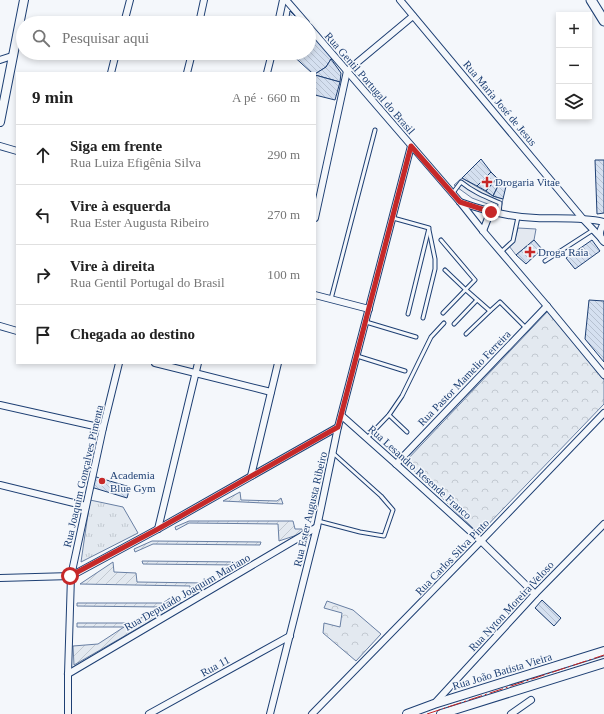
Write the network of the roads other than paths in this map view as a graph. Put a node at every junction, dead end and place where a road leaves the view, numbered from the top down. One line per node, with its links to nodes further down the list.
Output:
1 (24, 0): 7 (street)
2 (130, 0): 8 (street)
3 (204, 0): 9 (street)
4 (285, 0): 10 (street); 11 (street)
5 (400, 0): 12 (street, Rua Maria José de Jesus)
6 (591, 0): 13 (main road)
7 (21, 16)
8 (126, 16)
9 (201, 16)
10 (280, 16)
11 (300, 16)
12 (413, 16): 21 (street); 37 (street, Rua Maria José de Jesus)
13 (604, 21)
14 (316, 35): 21 (street, Rua Gentil Portugal do Brasil)
15 (16, 37): 16 (street)
16 (12, 56): 17 (street); 25 (street)
17 (0, 60)
18 (114, 60): 22 (street)
19 (190, 60): 23 (street)
20 (270, 60): 24 (street)
21 (347, 71): 28 (street, Rua Gentil Portugal do Brasil); 32 (street)
22 (111, 72)
23 (187, 72)
24 (267, 72)
25 (0, 122)
26 (375, 130): 49 (lane)
27 (0, 146): 29 (street)
28 (411, 146): 30 (street, Rua Gentil Portugal do Brasil); 36 (street, Rua Ester Augusta Ribeiro)
29 (16, 151)
30 (452, 194): 31 (street, Rua Gentil Portugal do Brasil); 34 (lane)
31 (460, 202): 33 (street, Rua Gentil Portugal do Brasil); 41 (street)
32 (316, 212)
33 (491, 212): 34 (street, Rua Gentil Portugal do Brasil); 41 (street)
34 (500, 214): 35 (street, Rua Gentil Portugal do Brasil)
35 (518, 217): 37 (street, Rua Gentil Portugal do Brasil); 44 (lane)
36 (393, 218): 39 (lane); 52 (street, Rua Ester Augusta Ribeiro)
37 (584, 219): 38 (street, Rua Gentil Portugal do Brasil); 40 (street)
38 (604, 223): 43 (street)
39 (429, 228): 55 (lane); 56 (lane)
40 (593, 230): 43 (street); 45 (lane)
41 (483, 231): 44 (street)
42 (441, 240): 47 (lane)
43 (602, 240)
44 (501, 252): 51 (street)
45 (545, 261)
46 (445, 270): 47 (lane)
47 (466, 290): 50 (lane); 54 (lane)
48 (316, 295): 49 (street)
49 (331, 299): 52 (street)
50 (477, 300): 53 (lane); 59 (lane)
51 (547, 306): 61 (street, Rua Pastor Mamelio Ferreira); 72 (street)
52 (369, 309): 57 (street, Rua Ester Augusta Ribeiro)
53 (490, 311): 61 (lane); 63 (lane)
54 (443, 313)
55 (408, 314)
56 (423, 318)
57 (366, 322): 64 (lane); 65 (street, Rua Ester Augusta Ribeiro)
58 (444, 323): 76 (lane)
59 (454, 324)
60 (0, 326): 62 (street)
61 (526, 328): 83 (street, Rua Pastor Mamelio Ferreira)
62 (16, 331)
63 (466, 334)
64 (416, 337)
65 (357, 356): 70 (lane); 77 (street, Rua Ester Augusta Ribeiro)
66 (119, 364): 79 (street, Rua Joaquim Gonçalves Pimenta)
67 (159, 364): 71 (street)
68 (198, 364): 71 (street)
69 (278, 364): 73 (street)
70 (405, 371)
71 (195, 373): 73 (street); 89 (street)
72 (604, 375)
73 (271, 392): 84 (street)
74 (0, 405): 79 (street)
75 (604, 413): 90 (street, Rua Carlos Silva Pinto)
76 (389, 415): 80 (lane); 81 (lane)
77 (342, 416): 78 (street, Rua Ester Augusta Ribeiro); 81 (street, Rua Lesandro Resende Franco)
78 (338, 427): 82 (street, Rua Ester Augusta Ribeiro); 84 (street)
79 (103, 428): 86 (street, Rua Joaquim Gonçalves Pimenta)
80 (407, 432)
81 (367, 438): 83 (street, Rua Lesandro Resende Franco)
82 (333, 453): 87 (street, Rua Ester Augusta Ribeiro); 87 (lane)
83 (396, 464): 90 (street, Rua Lesandro Resende Franco)
84 (251, 476): 89 (street)
85 (0, 485): 86 (street)
86 (86, 506): 91 (street, Rua Joaquim Gonçalves Pimenta)
87 (318, 524): 94 (street, Rua Ester Augusta Ribeiro); 97 (street, Rua Deputado Joaquim Mariano)
88 (604, 524): 93 (street, Rua Nyton Moreira Veloso)
89 (158, 529): 91 (street)
90 (481, 542): 93 (street, Rua Lesandro Resende Franco); 103 (street, Rua Carlos Silva Pinto)
91 (70, 576): 92 (street); 97 (street, Rua Joaquim Gonçalves Pimenta)
92 (0, 578)
93 (535, 594): 99 (street, Rua Nyton Moreira Veloso)
94 (290, 636): 101 (street, Rua 11); 102 (street, Rua Ester Augusta Ribeiro)
95 (604, 651): 99 (street, Rua João Batista Vieira)
96 (604, 663): 105 (street, Rua João Batista Vieira)
97 (68, 674): 100 (street, Rua Joaquim Gonçalves Pimenta)
98 (531, 700): 106 (street)
99 (434, 704): 104 (street, Rua João Batista Vieira)
100 (68, 714)
101 (149, 714)
102 (270, 714)
103 (312, 714)
104 (407, 714)
105 (441, 714)
106 (510, 714)

